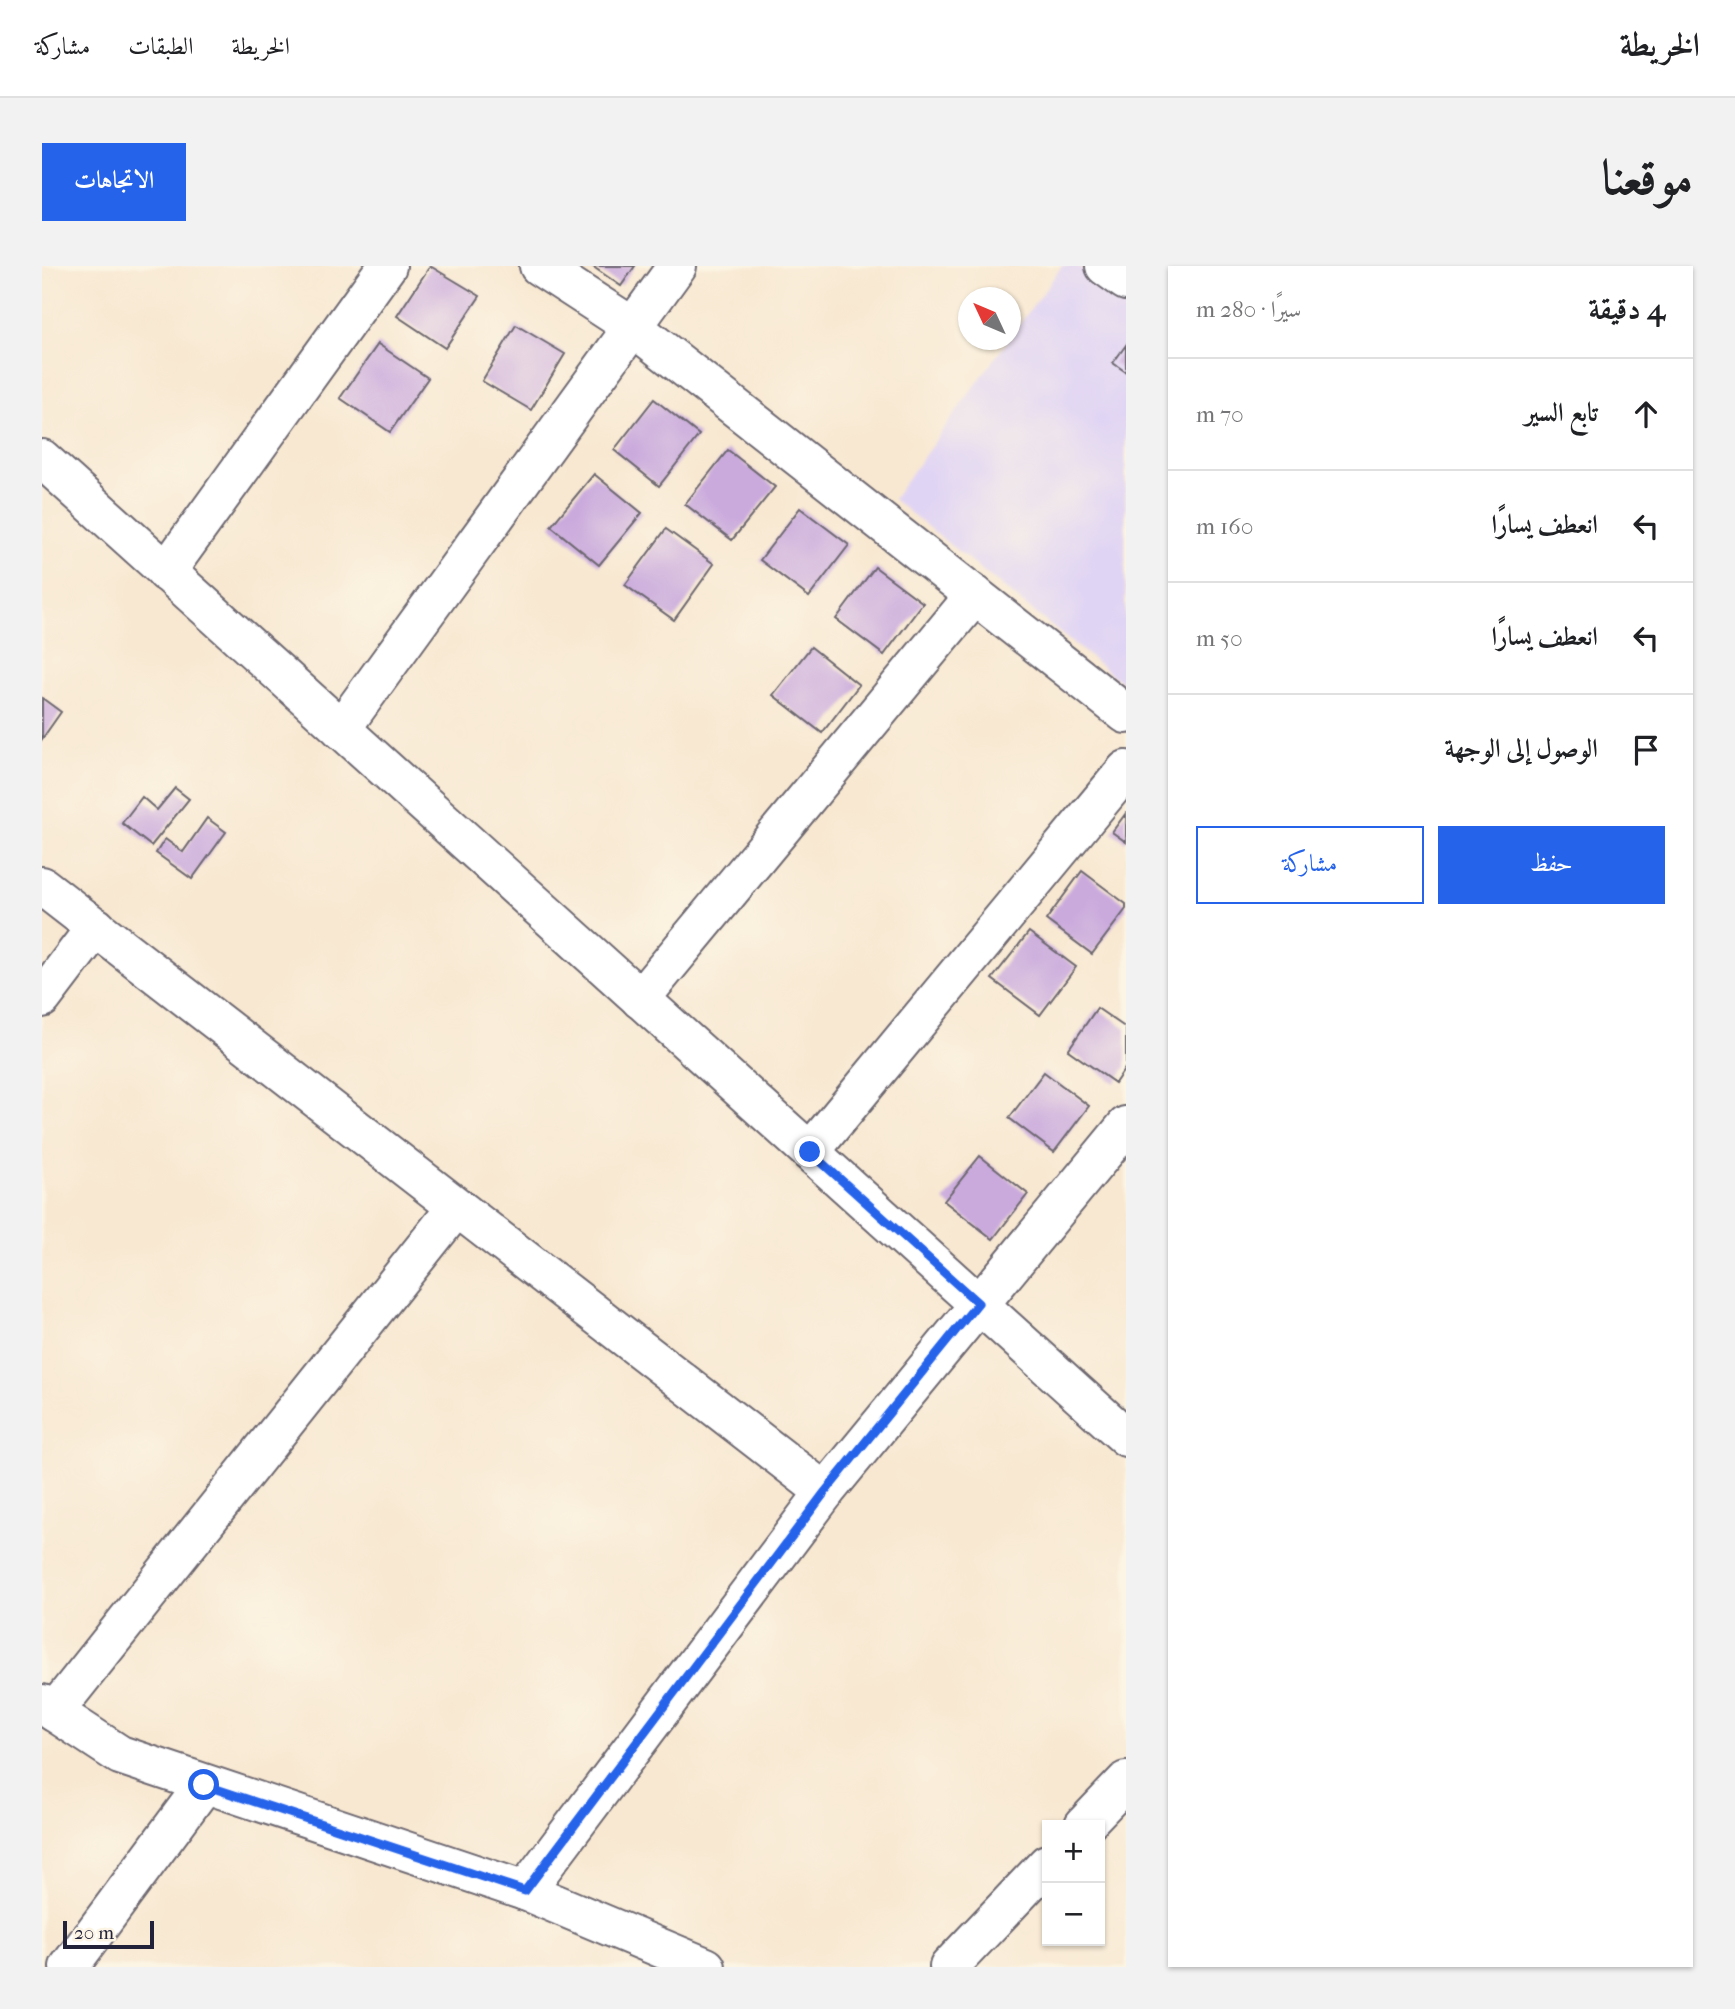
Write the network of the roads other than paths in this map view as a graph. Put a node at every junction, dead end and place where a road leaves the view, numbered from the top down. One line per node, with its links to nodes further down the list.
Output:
1 (387, 266): 8 (street)
2 (539, 266): 6 (street)
3 (677, 266): 6 (street)
4 (1105, 266): 5 (street)
5 (1126, 281)
6 (633, 327): 9 (street); 11 (street)
7 (42, 459): 8 (street)
8 (166, 572): 11 (street)
9 (975, 595): 10 (street); 16 (street)
10 (1126, 714)
11 (341, 729): 16 (street)
12 (1126, 770): 18 (street)
13 (42, 886): 14 (street)
14 (96, 926): 15 (street); 19 (street)
15 (42, 998)
16 (640, 999): 18 (street)
17 (1126, 1126): 20 (street)
18 (810, 1152): 20 (street)
19 (456, 1208): 22 (street); 23 (street)
20 (978, 1303): 21 (street); 22 (street)
21 (1126, 1437)
22 (825, 1492): 28 (street)
23 (48, 1708): 25 (street)
24 (1126, 1782): 26 (street)
25 (204, 1785): 28 (street); 29 (street)
26 (1089, 1820)
27 (1042, 1869): 31 (street)
28 (525, 1891): 30 (street)
29 (69, 1967)
30 (706, 1967)
31 (949, 1967)

